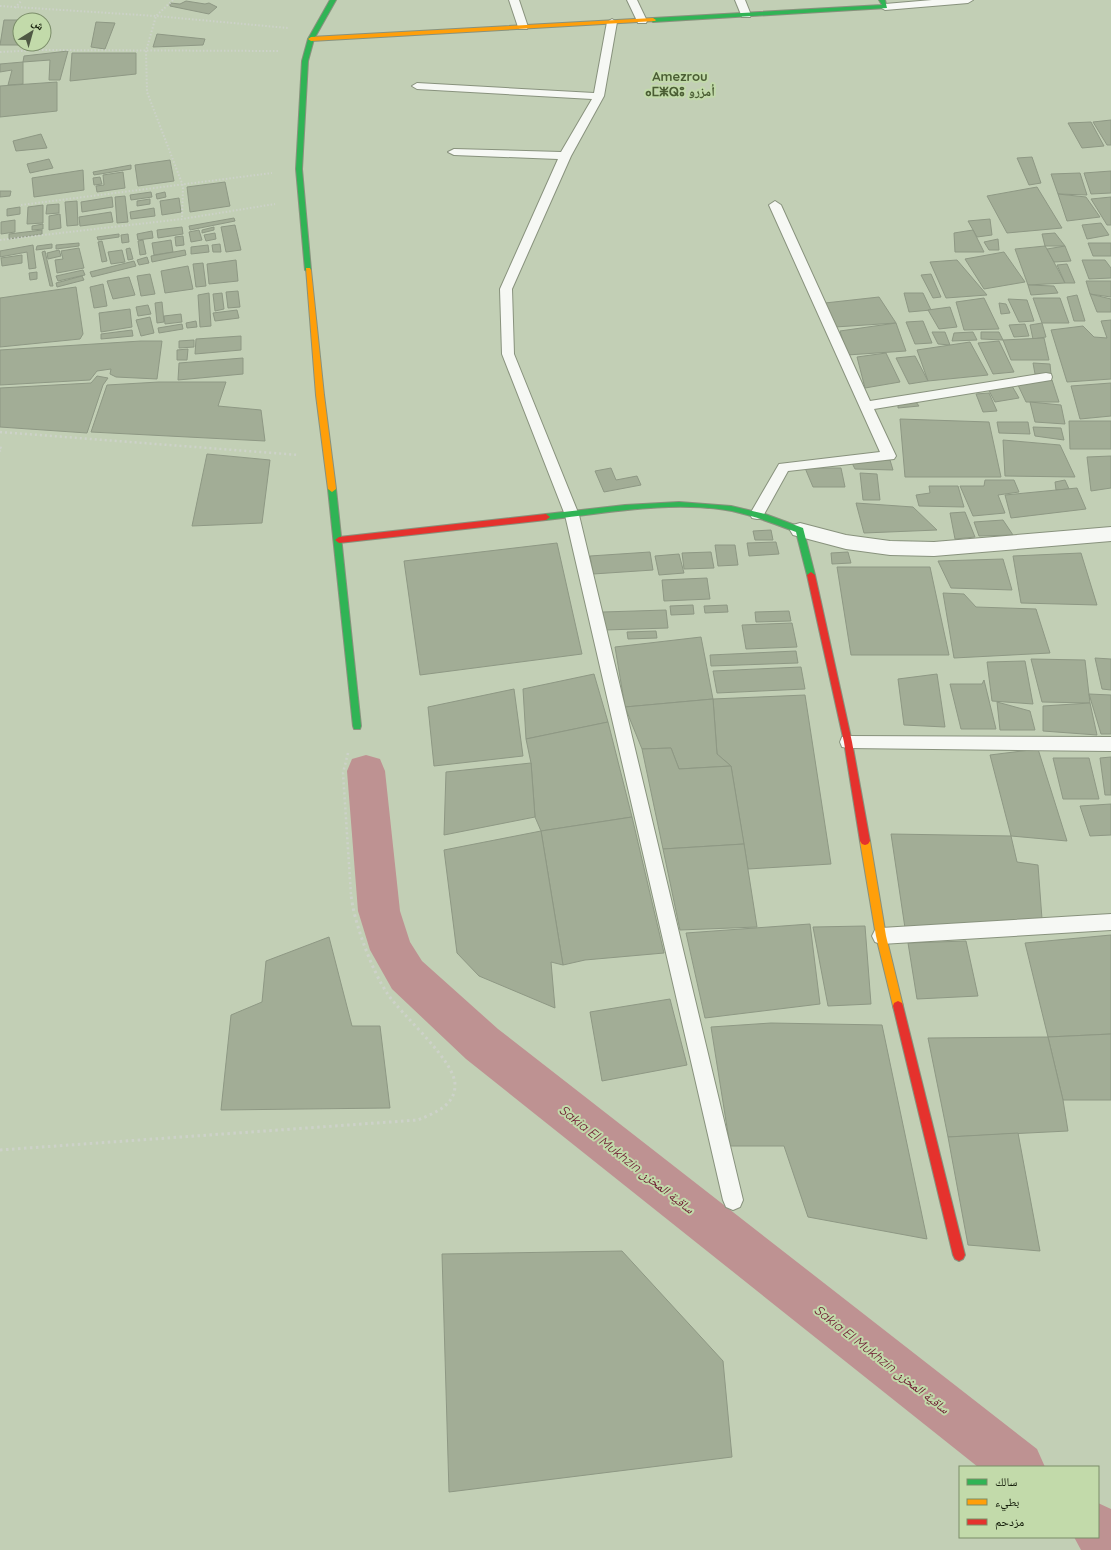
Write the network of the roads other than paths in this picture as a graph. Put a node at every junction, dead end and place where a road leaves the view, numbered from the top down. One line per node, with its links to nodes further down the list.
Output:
1 (333, 0): 11 (street)
2 (514, 0): 10 (lane)
3 (632, 0): 8 (lane)
4 (740, 0): 7 (lane)
5 (968, 0): 6 (lane)
6 (884, 3): 7 (street)
7 (746, 15): 8 (street)
8 (642, 21): 9 (street)
9 (612, 22): 10 (street); 13 (lane)
10 (522, 27): 11 (street)
11 (311, 39): 23 (street)
12 (417, 86): 13 (lane)
13 (600, 96): 15 (lane)
14 (454, 152): 15 (lane)
15 (565, 156): 20 (lane)
16 (775, 205): 18 (lane)
17 (1046, 377): 18 (lane)
18 (866, 406): 19 (lane)
19 (757, 514): 20 (street); 21 (street)
20 (572, 515): 23 (street); 29 (lane)
21 (800, 530): 22 (street); 25 (street)
22 (1111, 534)
23 (339, 540): 24 (street)
24 (357, 726)
25 (848, 742): 26 (lane); 28 (street)
26 (1111, 744)
27 (1111, 922): 28 (lane)
28 (880, 936): 30 (street)
29 (733, 1200)
30 (959, 1256)

